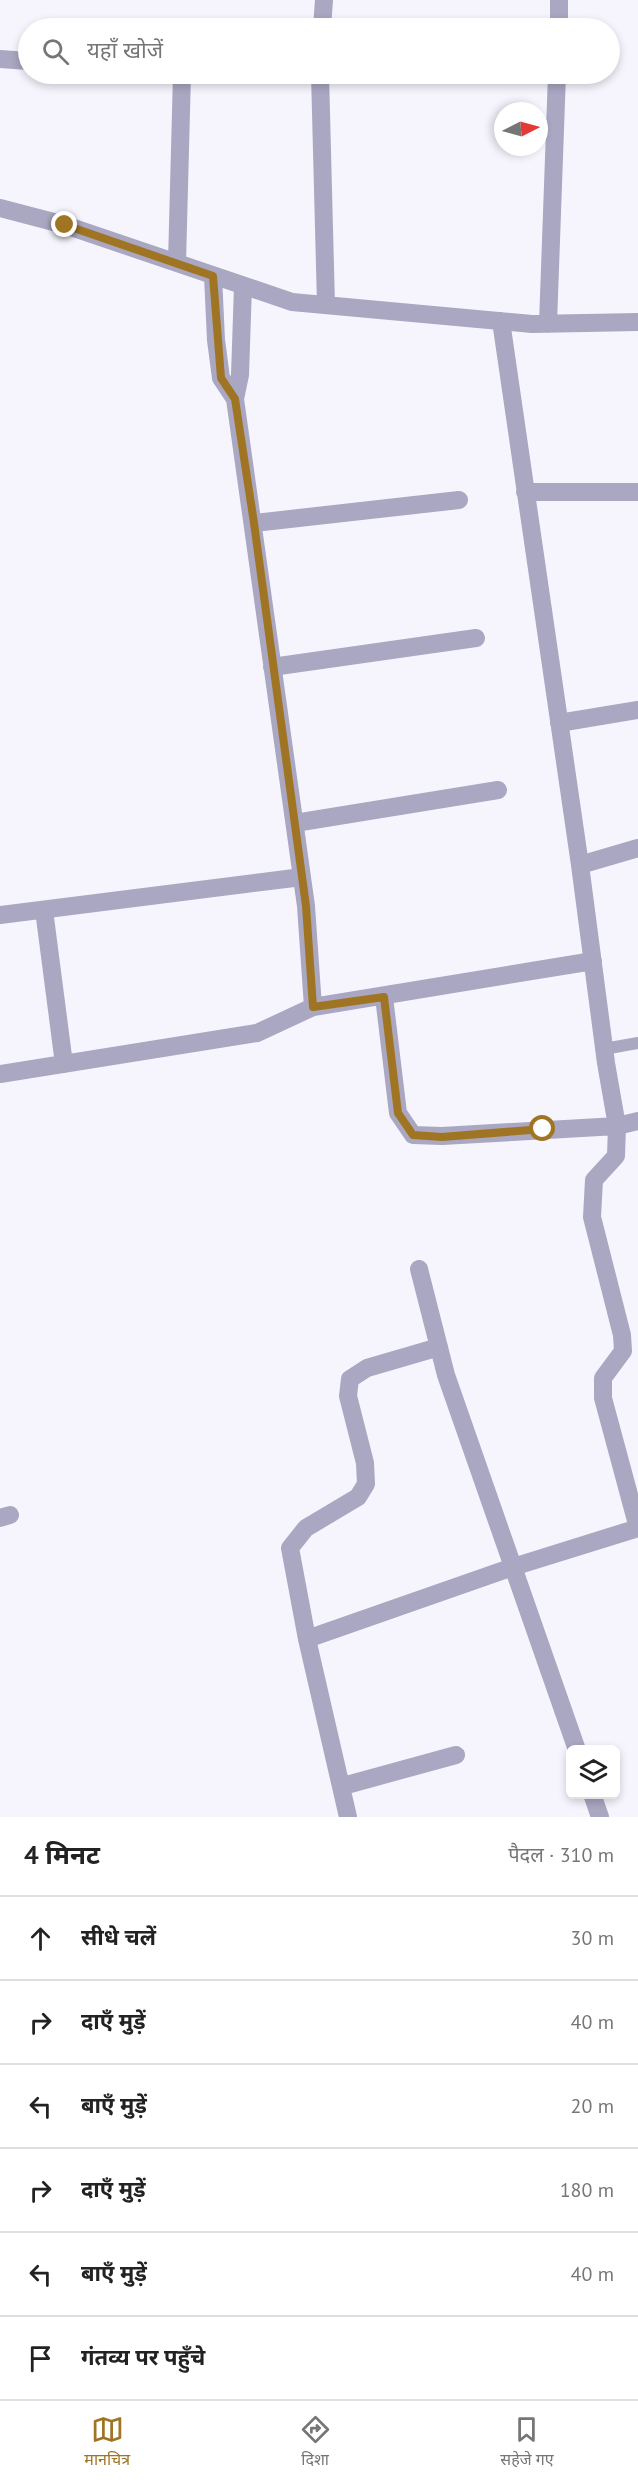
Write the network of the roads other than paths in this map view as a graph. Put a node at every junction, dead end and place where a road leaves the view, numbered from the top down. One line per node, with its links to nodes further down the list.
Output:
1 (324, 0): 3 (street)
2 (559, 0): 4 (street)
3 (323, 18)
4 (559, 18)
5 (0, 59): 6 (street)
6 (18, 60)
7 (182, 84): 11 (street)
8 (320, 84): 14 (street)
9 (557, 84): 17 (street)
10 (0, 208): 11 (street)
11 (177, 263): 12 (street)
12 (213, 276): 13 (street); 18 (street)
13 (243, 286): 14 (street); 18 (street)
14 (326, 306): 15 (street)
15 (501, 321): 17 (street); 19 (street)
16 (638, 322): 17 (street)
17 (548, 324)
18 (235, 399): 22 (street)
19 (525, 492): 20 (street); 26 (street)
20 (638, 492)
21 (459, 500): 22 (street)
22 (254, 523): 24 (street)
23 (476, 638): 24 (street)
24 (272, 667): 28 (street)
25 (638, 710): 26 (street)
26 (559, 723): 30 (street)
27 (498, 790): 28 (street)
28 (295, 823): 31 (street)
29 (638, 848): 30 (street)
30 (580, 865): 34 (street)
31 (302, 878): 32 (street); 36 (street)
32 (44, 910): 33 (street); 39 (street)
33 (0, 915)
34 (593, 961): 35 (street); 38 (street)
35 (384, 997): 36 (street); 42 (street)
36 (313, 1007): 39 (street)
37 (638, 1043): 38 (lane)
38 (604, 1049): 42 (street)
39 (64, 1064): 40 (street)
40 (0, 1074)
41 (638, 1121): 42 (street)
42 (618, 1126): 45 (street)
43 (419, 1269): 44 (street)
44 (439, 1347): 46 (street); 47 (street)
45 (638, 1528): 46 (street)
46 (513, 1568): 47 (street); 48 (street)
47 (307, 1639): 50 (street)
48 (575, 1745)
49 (456, 1755): 50 (street)
50 (343, 1785): 52 (street)
51 (594, 1799): 53 (street)
52 (348, 1817)
53 (600, 1817)

